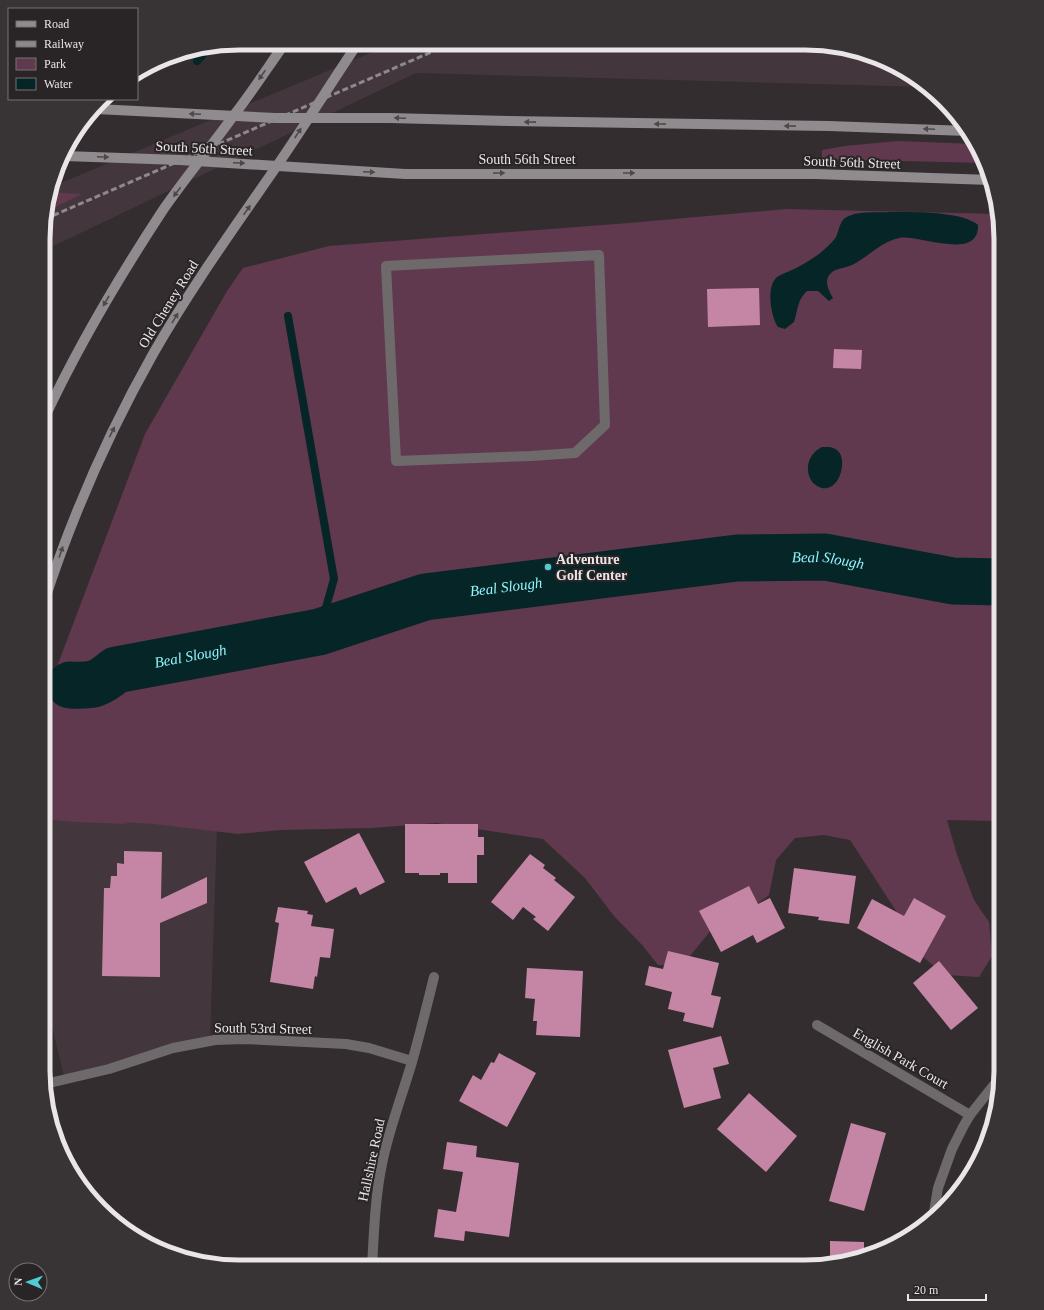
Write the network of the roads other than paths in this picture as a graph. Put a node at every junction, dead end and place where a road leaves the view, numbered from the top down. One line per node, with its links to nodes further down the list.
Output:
1 (279, 50): 4 (main road, one-way to 4)
2 (353, 50): 5 (main road, Old Cheney Road)
3 (101, 109): 4 (main road, one-way to 3)
4 (234, 116): 5 (main road); 8 (main road)
5 (308, 118): 6 (main road, one-way to 5); 9 (main road, Old Cheney Road, one-way to 5)
6 (960, 131)
7 (69, 156): 8 (main road, South 56th Street, one-way to 8)
8 (200, 161): 9 (main road, South 56th Street, one-way to 9); 12 (main road, one-way to 12)
9 (277, 166): 10 (main road, South 56th Street, one-way to 10); 13 (main road, Old Cheney Road, one-way to 9)
10 (985, 180)
11 (598, 255): 11 (street)
12 (50, 407)
13 (50, 584)
14 (434, 977): 16 (street, Hallshire Road)
15 (817, 1025): 19 (street, English Park Court)
16 (412, 1061): 17 (street, South 53rd Street); 21 (street, Hallshire Road)
17 (50, 1083)
18 (994, 1085): 19 (street)
19 (970, 1115): 20 (street)
20 (934, 1210)
21 (372, 1260)

